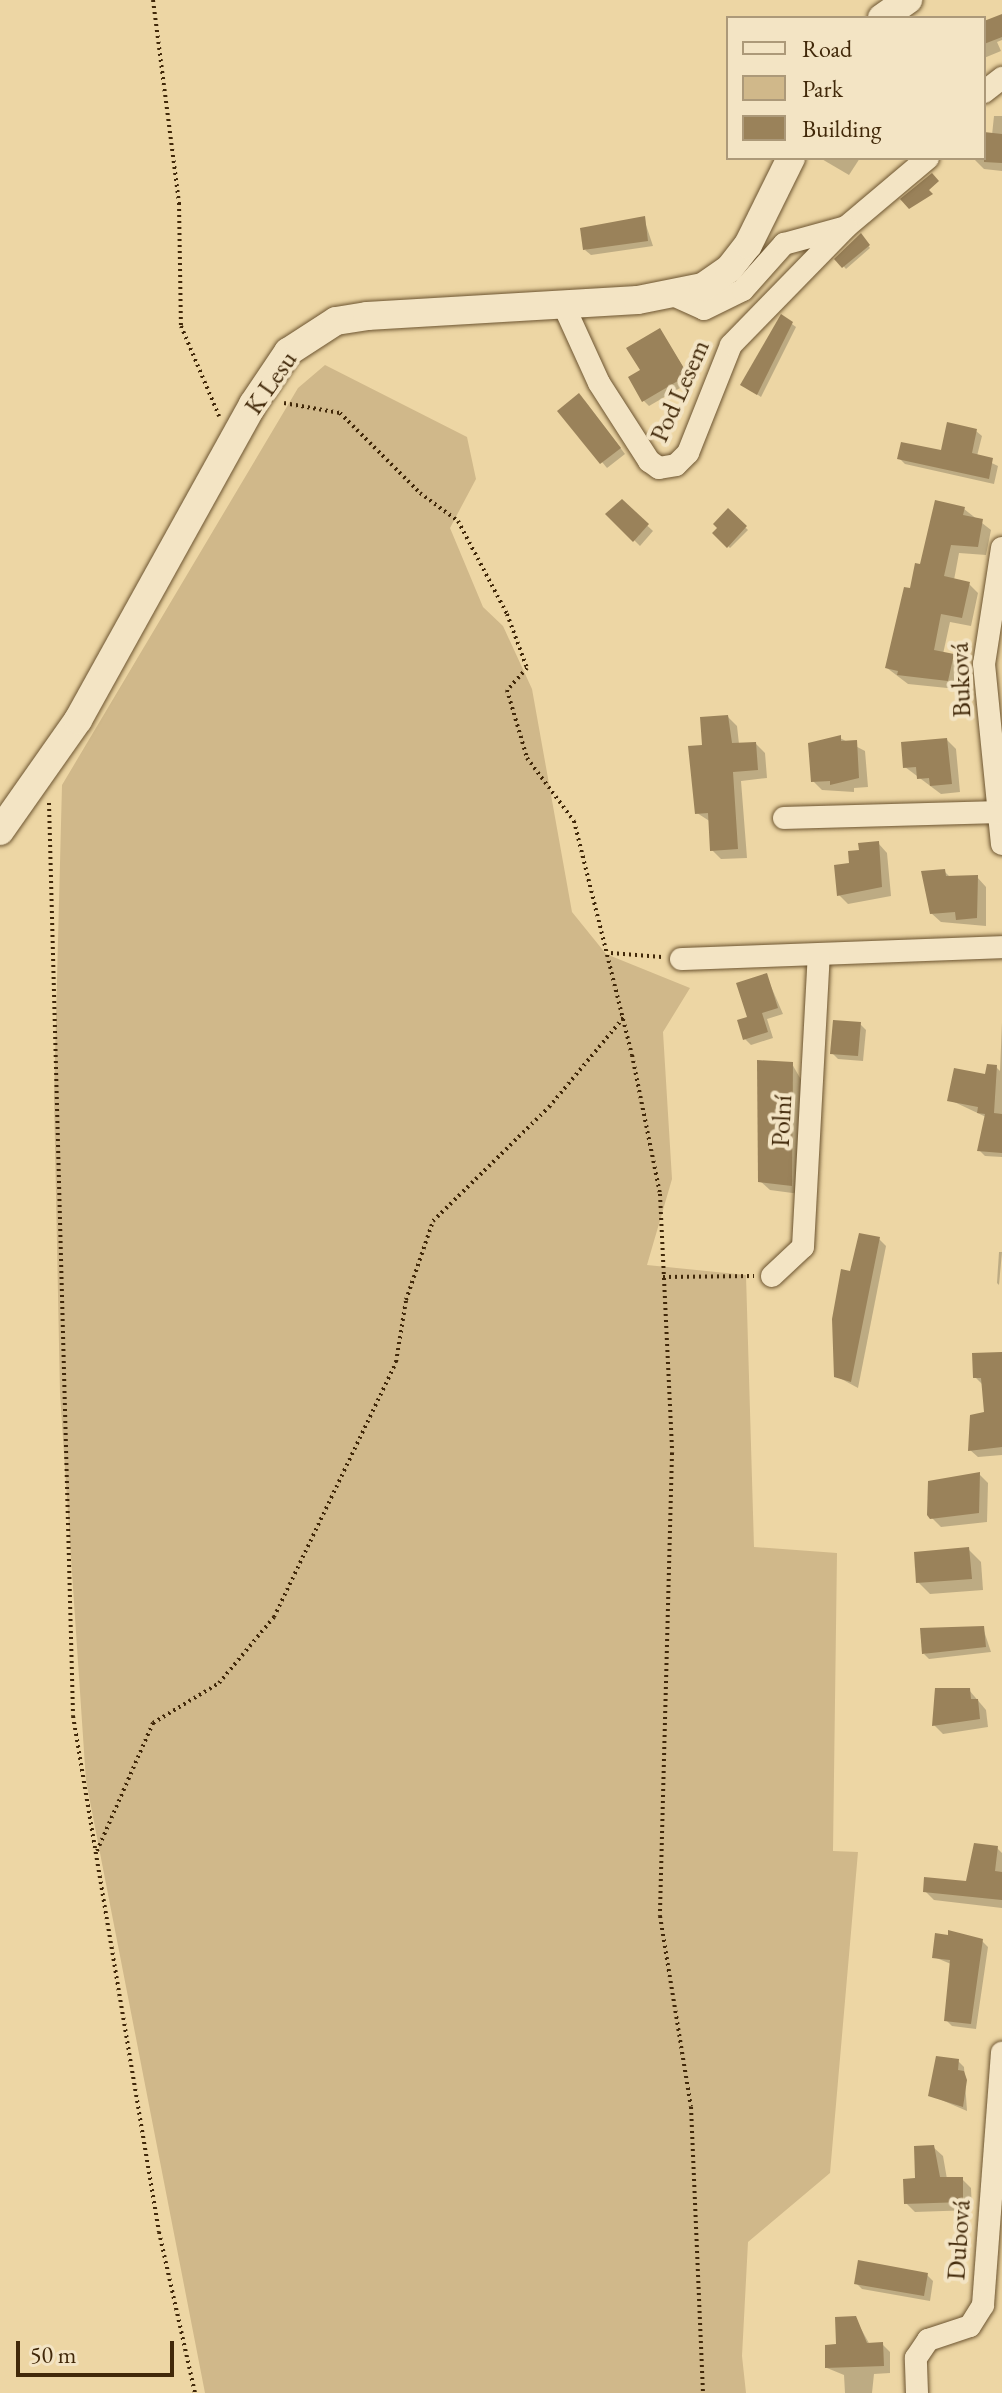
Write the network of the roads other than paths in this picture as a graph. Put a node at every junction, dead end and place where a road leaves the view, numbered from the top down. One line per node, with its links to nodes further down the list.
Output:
1 (908, 0): 2 (street)
2 (885, 16)
3 (1002, 78): 4 (street)
4 (986, 90)
5 (790, 160): 8 (street, K Lesu)
6 (926, 160): 7 (street, Pod Lesem)
7 (846, 227): 8 (street, Pod Lesem); 9 (street, Pod Lesem)
8 (673, 295): 9 (street, K Lesu)
9 (563, 304): 13 (street, K Lesu)
10 (1002, 548): 11 (street, Buková)
11 (999, 812): 12 (street); 14 (street, Buková)
12 (784, 818)
13 (0, 831)
14 (1002, 844)
15 (1002, 947): 16 (street)
16 (819, 956): 17 (street); 18 (street, Polní)
17 (681, 959)
18 (772, 1276)
19 (1002, 2053): 20 (street, Dubová)
20 (917, 2393)

